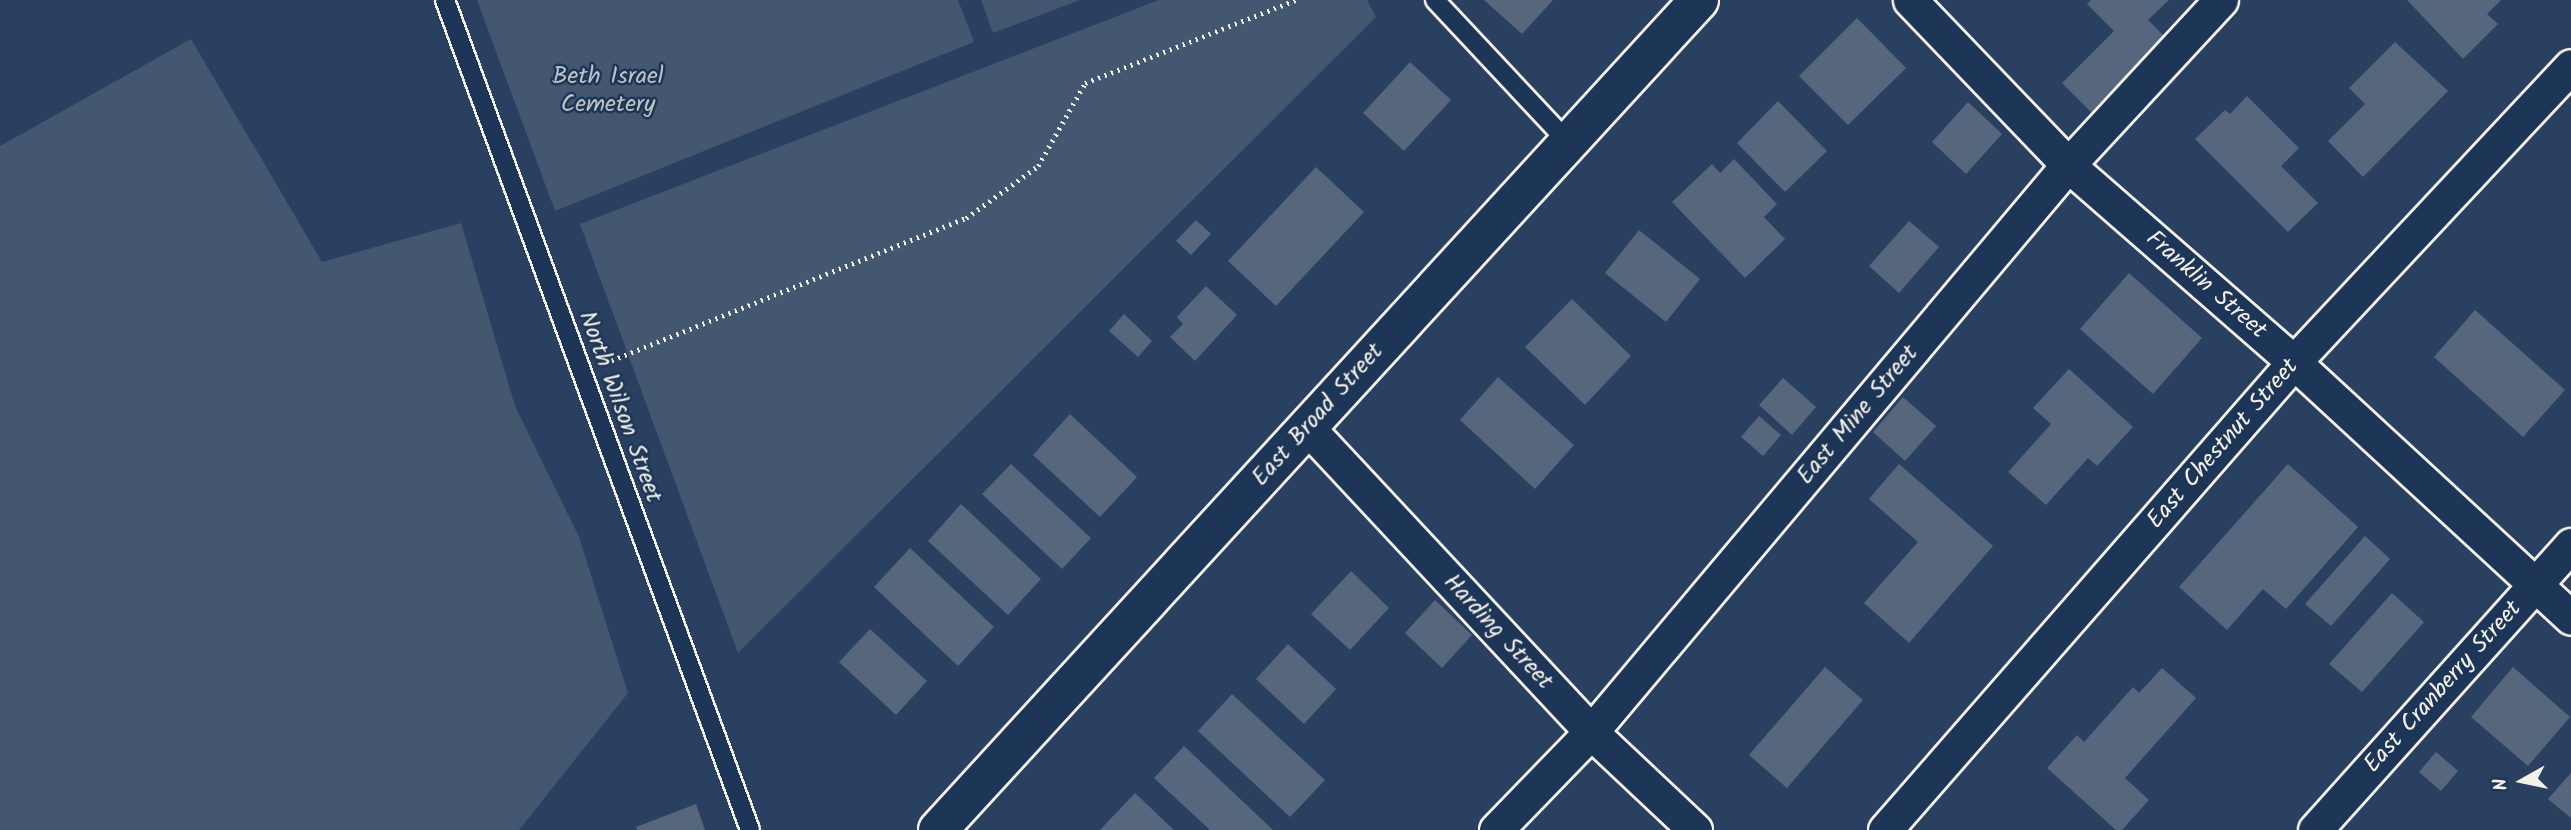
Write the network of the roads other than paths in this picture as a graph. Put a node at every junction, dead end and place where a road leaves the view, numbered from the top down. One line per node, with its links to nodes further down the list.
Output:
1 (445, 0): 15 (lane, North Wilson Street)
2 (1435, 0): 7 (lane)
3 (1699, 0): 7 (highway, East Broad Street)
4 (1910, 0): 8 (street, Franklin Street)
5 (2221, 0): 8 (street, East Mine Street)
6 (2571, 66): 9 (street, East Chestnut Street)
7 (1568, 142): 10 (highway, East Broad Street)
8 (2068, 166): 9 (street, Franklin Street); 14 (street, East Mine Street)
9 (2294, 362): 12 (street, Franklin Street); 19 (street, East Chestnut Street)
10 (1307, 427): 14 (street, Harding Street); 16 (highway, East Broad Street)
11 (2571, 545): 12 (street, East Cranberry Street)
12 (2533, 586): 13 (street, Franklin Street); 20 (street, East Cranberry Street)
13 (2571, 618)
14 (1591, 732): 17 (street, East Mine Street); 18 (street, Harding Street)
15 (750, 830)
16 (938, 830)
17 (1496, 830)
18 (1695, 830)
19 (1885, 830)
20 (2315, 830)

